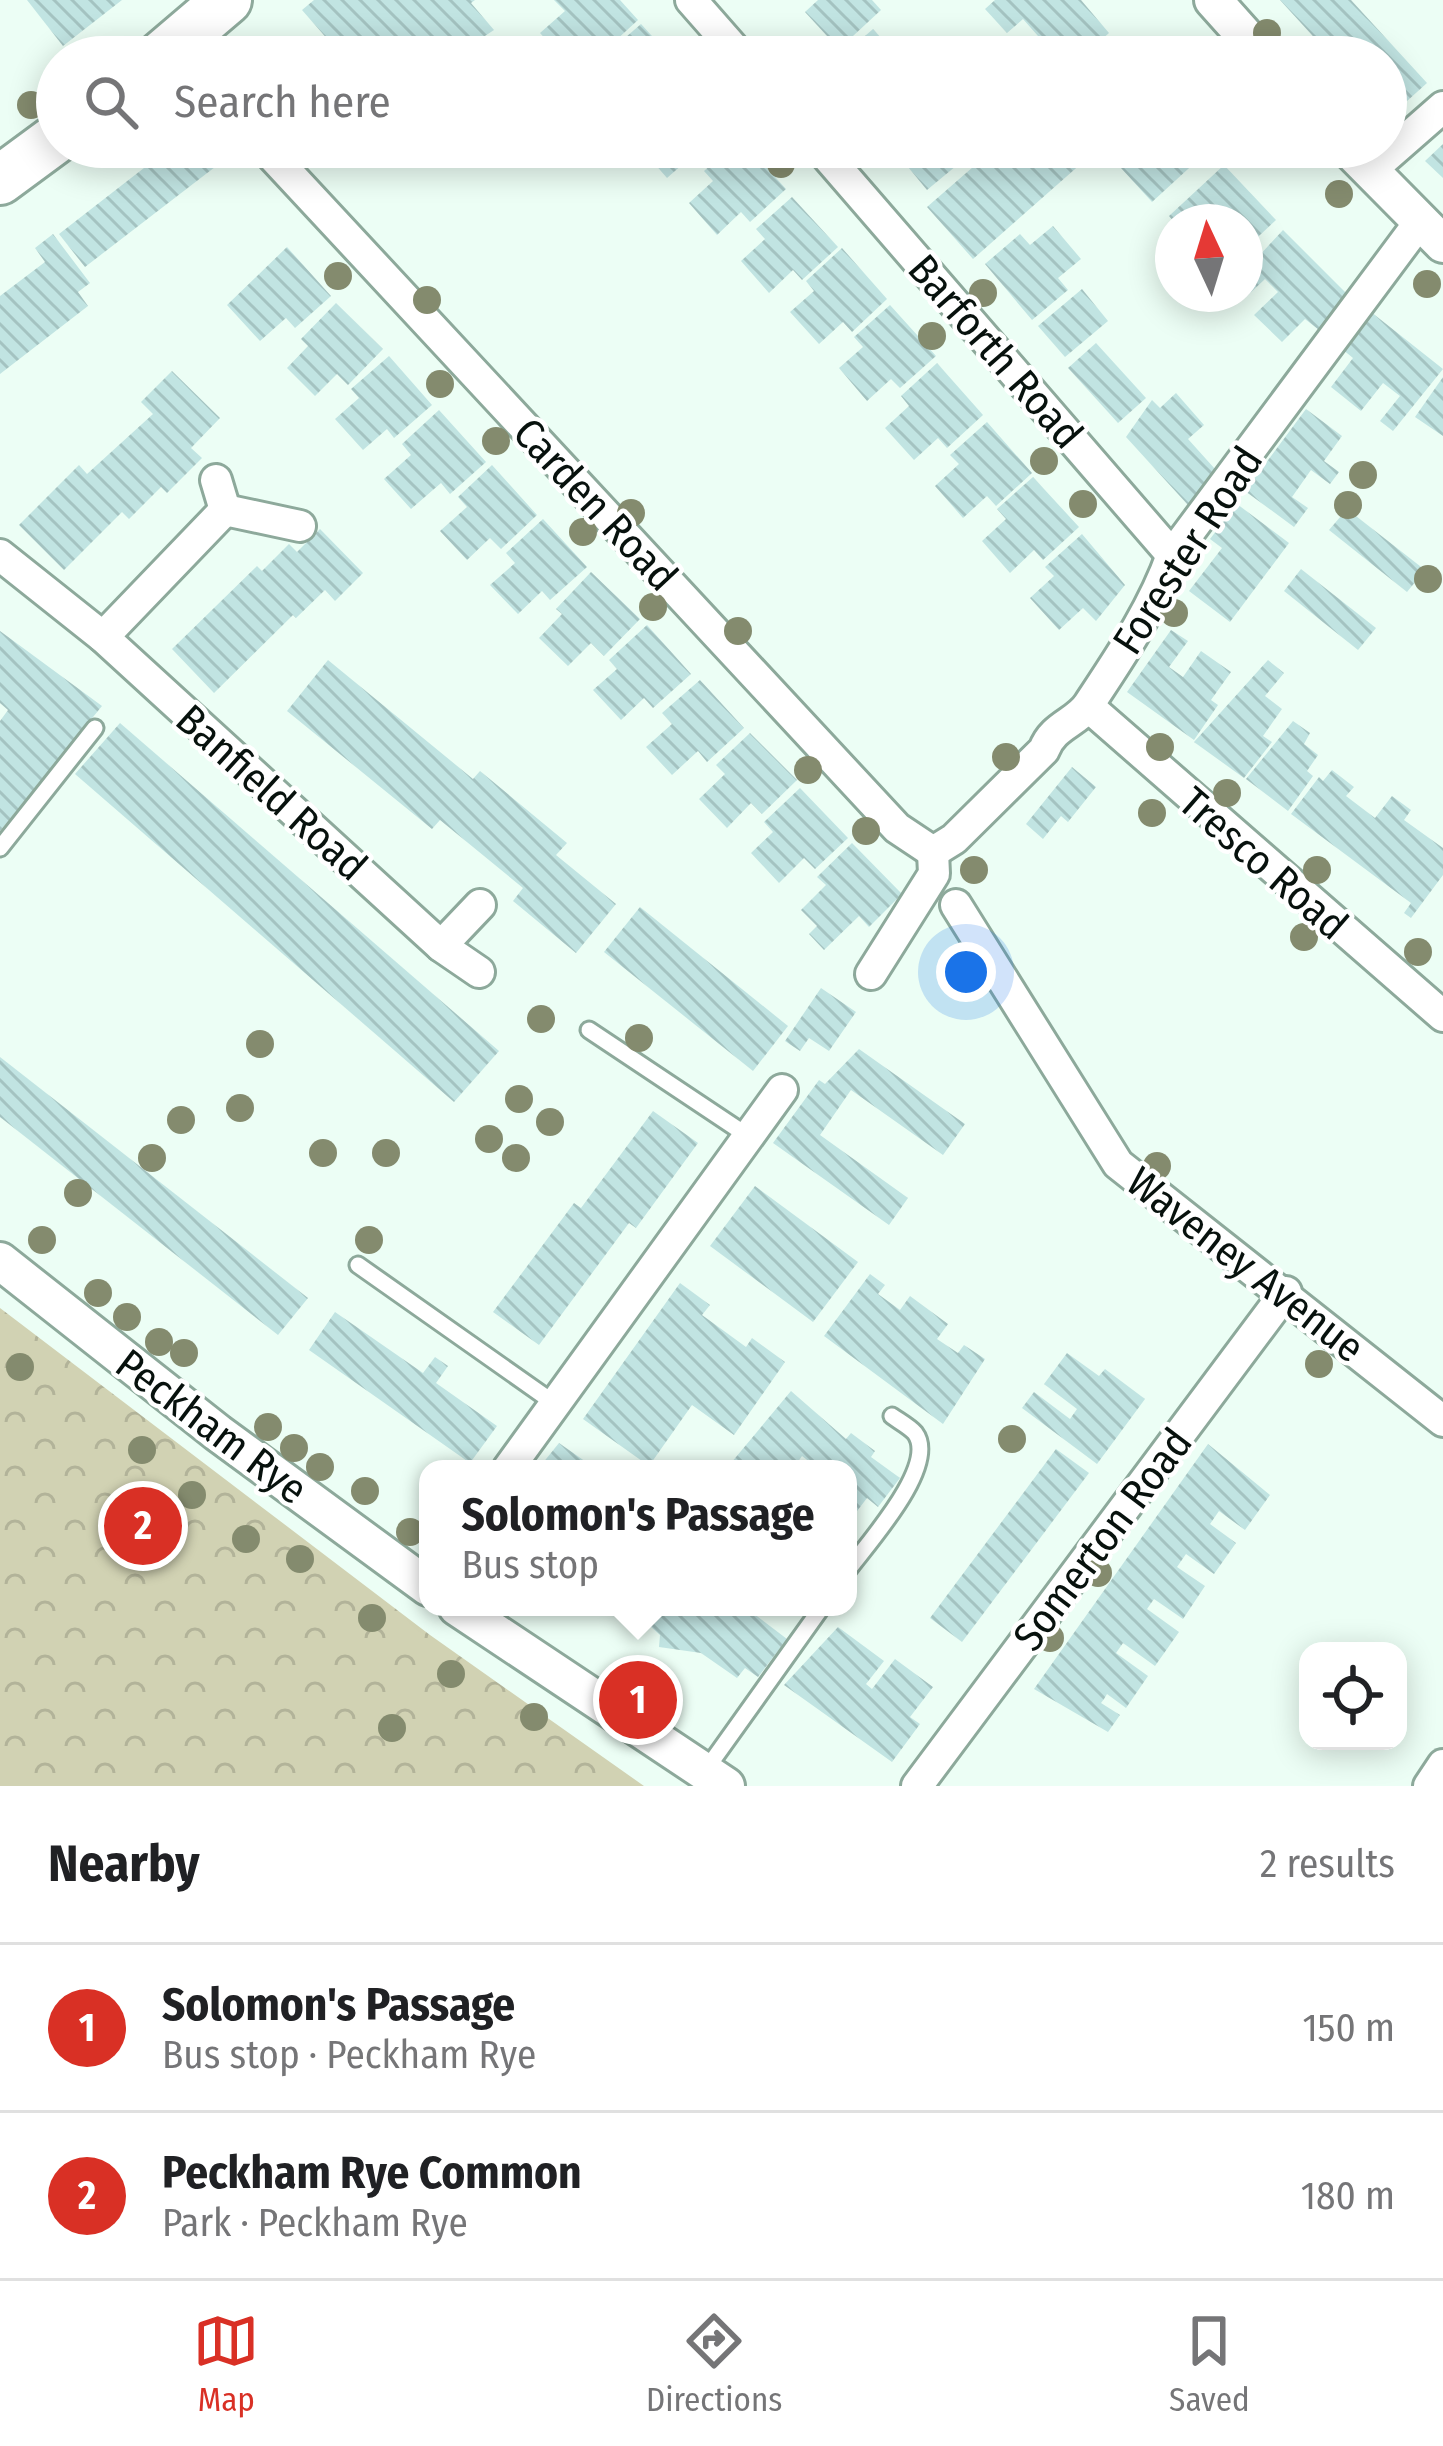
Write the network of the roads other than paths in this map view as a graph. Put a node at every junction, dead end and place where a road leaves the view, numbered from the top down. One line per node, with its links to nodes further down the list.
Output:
1 (227, 0): 4 (main road)
2 (691, 0): 5 (street)
3 (1213, 0): 6 (street)
4 (189, 36)
5 (723, 36)
6 (1245, 36)
7 (1443, 107): 8 (street)
8 (1407, 129)
9 (36, 153): 13 (main road)
10 (284, 168): 22 (street, Carden Road)
11 (837, 168): 16 (street, Barforth Road)
12 (1367, 168): 14 (street)
13 (0, 180)
14 (1431, 234): 16 (street, Forester Road)
15 (300, 526): 18 (street)
16 (1172, 555): 19 (street, Forester Road)
17 (0, 556): 18 (street, Banfield Road)
18 (103, 637): 25 (street, Banfield Road)
19 (1088, 707): 22 (street, Forester Road); 28 (street, Tresco Road)
20 (95, 728): 21 (lane)
21 (0, 848)
22 (933, 852): 27 (street)
23 (480, 905): 25 (street)
24 (956, 905): 34 (street, Waveney Avenue)
25 (441, 946): 26 (street, Banfield Road)
26 (478, 972)
27 (871, 974)
28 (1443, 1016)
29 (589, 1030): 31 (lane)
30 (782, 1090): 31 (street)
31 (748, 1136): 35 (street)
32 (0, 1261): 40 (street, Peckham Rye)
33 (358, 1264): 35 (lane)
34 (1286, 1292): 37 (street, Waveney Avenue); 45 (street, Somerton Road)
35 (554, 1403): 38 (street)
36 (892, 1416): 39 (lane)
37 (1443, 1421)
38 (514, 1460)
39 (857, 1557)
40 (419, 1579)
41 (470, 1616): 44 (street)
42 (816, 1616): 44 (lane)
43 (1443, 1765): 46 (street)
44 (715, 1779)
45 (917, 1786)
46 (1429, 1786)

